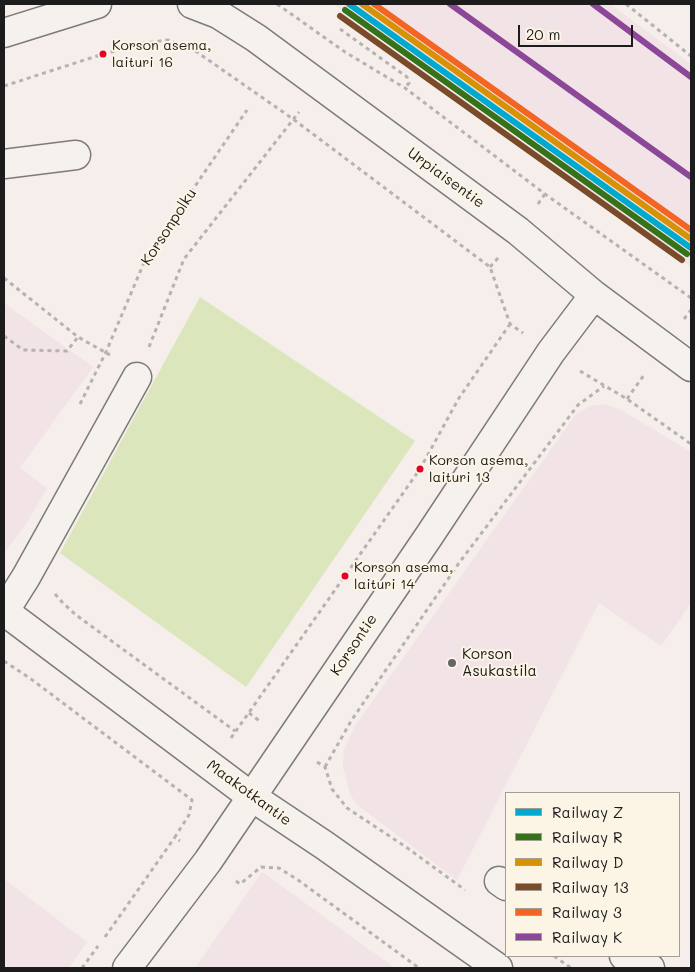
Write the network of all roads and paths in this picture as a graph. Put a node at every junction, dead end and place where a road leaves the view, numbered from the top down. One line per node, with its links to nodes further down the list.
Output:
1 (96, 4): 6 (main road)
2 (192, 4): 15 (main road, Urpiaisentie)
3 (277, 4): 9 (path)
4 (626, 4): 7 (path)
5 (340, 29): 9 (path)
6 (4, 33)
7 (691, 56)
8 (4, 86): 11 (path)
9 (404, 88): 16 (path)
10 (247, 110): 19 (path, Korsonpolku)
11 (293, 119): 21 (path); 28 (path)
12 (76, 155): 13 (main road)
13 (4, 164)
14 (4, 278): 18 (path)
15 (594, 295): 20 (main road, Urpiaisentie); 30 (main road, Korsontie)
16 (691, 298)
17 (4, 336): 18 (path)
18 (78, 337): 19 (path)
19 (106, 352): 21 (path)
20 (691, 367)
21 (137, 377): 23 (main road)
22 (691, 444): 32 (path)
23 (26, 577): 24 (main road); 29 (path)
24 (4, 612): 31 (main road, Maakotkantie)
25 (4, 661): 26 (path)
26 (10, 665): 27 (path); 34 (path)
27 (4, 669)
28 (249, 713): 29 (path); 30 (path)
29 (235, 731): 31 (path)
30 (289, 741): 32 (path); 33 (main road, Korsontie)
31 (212, 767): 33 (main road, Maakotkantie); 34 (path)
32 (324, 767): 37 (path)
33 (252, 797): 36 (main road, Korsontie); 45 (main road, Maakotkantie)
34 (192, 800): 35 (path)
35 (175, 837): 36 (path); 38 (path)
36 (208, 861): 43 (main road, Korsontie); 44 (path)
37 (467, 892)
38 (104, 937)
39 (99, 945): 42 (path)
40 (555, 957): 46 (path)
41 (626, 957): 47 (main road)
42 (82, 968)
43 (127, 968)
44 (419, 968)
45 (498, 968)
46 (571, 968)
47 (650, 968)

